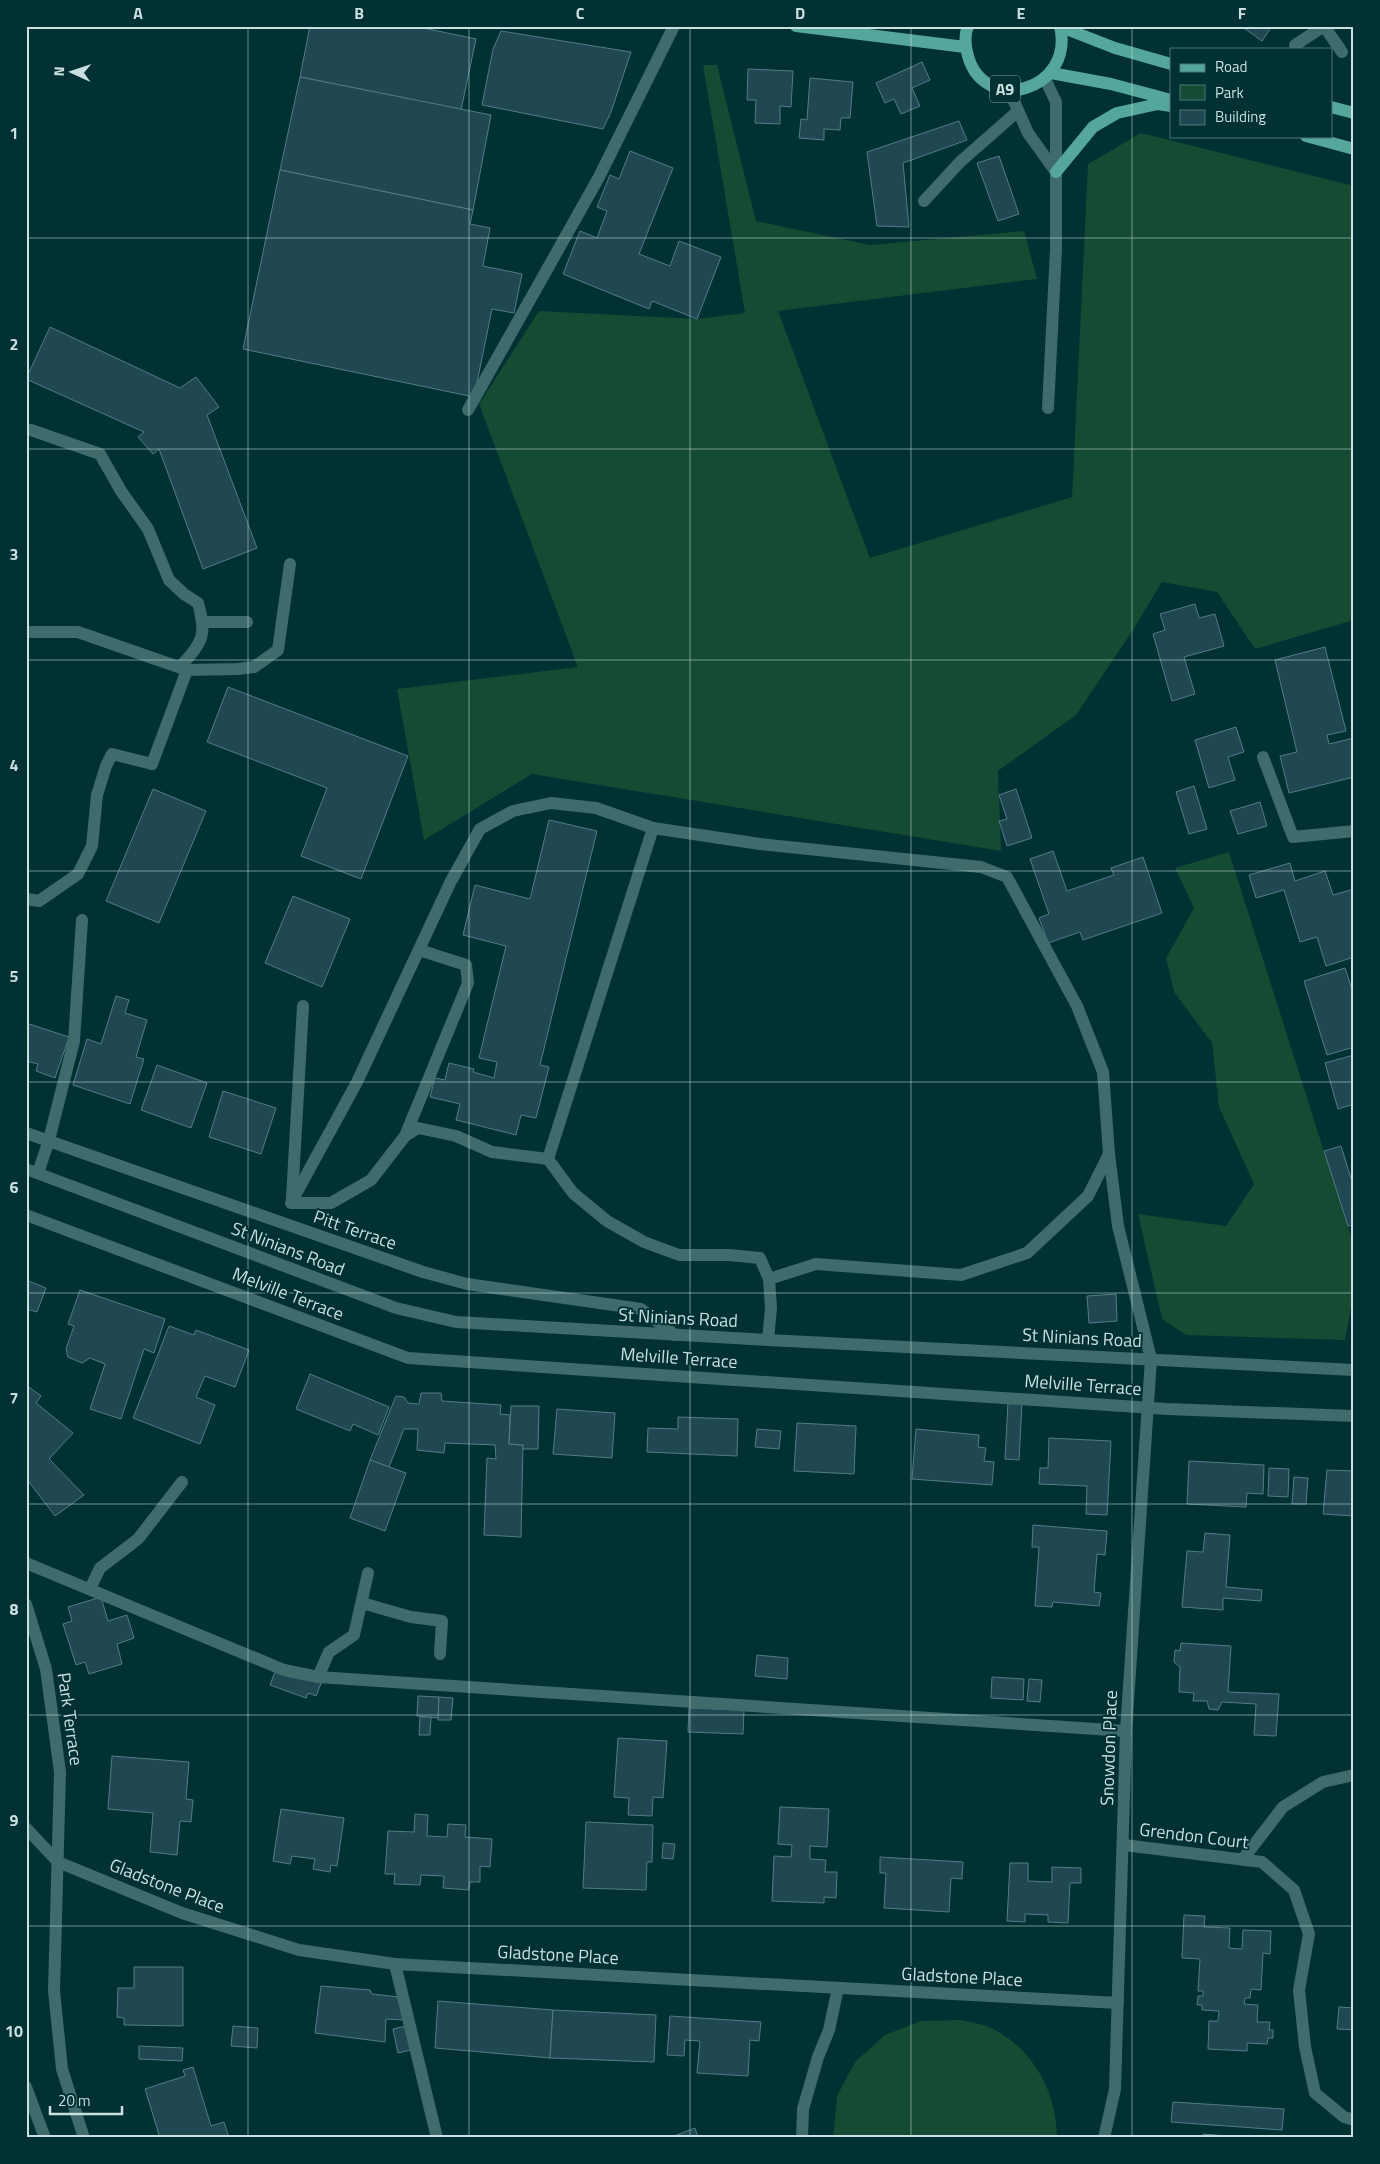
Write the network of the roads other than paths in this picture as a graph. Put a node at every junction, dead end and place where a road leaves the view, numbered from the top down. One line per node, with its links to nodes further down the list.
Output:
1 (674, 26): 21 (street)
2 (796, 26): 6 (main road)
3 (968, 26): 6 (main road)
4 (1060, 27): 8 (main road); 9 (main road)
5 (1295, 45): 7 (street)
6 (965, 47): 10 (main road, A9)
7 (1342, 52)
8 (1170, 64)
9 (1048, 76): 10 (main road, A9); 11 (main road); 18 (street)
10 (1009, 90): 14 (street)
11 (1170, 100)
12 (1170, 106): 18 (main road)
13 (1332, 107): 15 (main road)
14 (1018, 111): 18 (street); 19 (street)
15 (1354, 113)
16 (1313, 138): 17 (main road)
17 (1354, 149)
18 (1056, 172): 20 (street)
19 (924, 201)
20 (1048, 408)
21 (468, 410)
22 (31, 430): 24 (street)
23 (290, 564): 27 (street)
24 (204, 622): 25 (street); 27 (street)
25 (247, 622)
26 (26, 632): 27 (street)
27 (184, 668): 31 (street)
28 (1263, 757): 30 (street)
29 (653, 828): 33 (street, Snowdon Place); 38 (street, Snowdon Place); 39 (street)
30 (1354, 831)
31 (26, 899)
32 (82, 920): 37 (street)
33 (420, 950): 36 (street); 41 (street, Snowdon Place)
34 (303, 1006): 41 (street)
35 (26, 1133): 37 (street, Pitt Terrace)
36 (405, 1136): 39 (street); 41 (street)
37 (49, 1140): 40 (street); 44 (street, Pitt Terrace)
38 (1109, 1154): 43 (street); 46 (street, Snowdon Place)
39 (548, 1159): 43 (street)
40 (32, 1171): 44 (street, St Ninians Road)
41 (291, 1203)
42 (26, 1215): 48 (street, Melville Terrace)
43 (769, 1279): 45 (street)
44 (675, 1335): 45 (street, St Ninians Road)
45 (768, 1340): 46 (street, St Ninians Road)
46 (1151, 1359): 47 (street, St Ninians Road); 48 (street, Snowdon Place)
47 (1354, 1370)
48 (1148, 1406): 49 (street, Melville Terrace); 58 (street, Snowdon Place)
49 (1354, 1416)
50 (182, 1482): 53 (street)
51 (26, 1563): 53 (street)
52 (368, 1573): 54 (street)
53 (90, 1589): 57 (street)
54 (362, 1603): 56 (street); 57 (street)
55 (26, 1604): 63 (street, Park Terrace)
56 (440, 1654)
57 (318, 1677): 58 (street)
58 (1126, 1731): 61 (street, Snowdon Place)
59 (1354, 1774): 62 (street)
60 (26, 1828): 63 (street, Gladstone Place)
61 (1124, 1845): 62 (street, Grendon Court); 66 (street, Snowdon Place)
62 (1243, 1859): 68 (street, Grendon Court)
63 (58, 1862): 64 (street, Gladstone Place); 70 (street, Park Terrace)
64 (395, 1964): 65 (street, Gladstone Place); 71 (street)
65 (838, 1988): 66 (street, Gladstone Place); 72 (street)
66 (1118, 2003): 73 (street, Snowdon Place)
67 (26, 2087): 69 (street)
68 (1354, 2120)
69 (45, 2138)
70 (84, 2138)
71 (437, 2138)
72 (802, 2138)
73 (1104, 2138)

